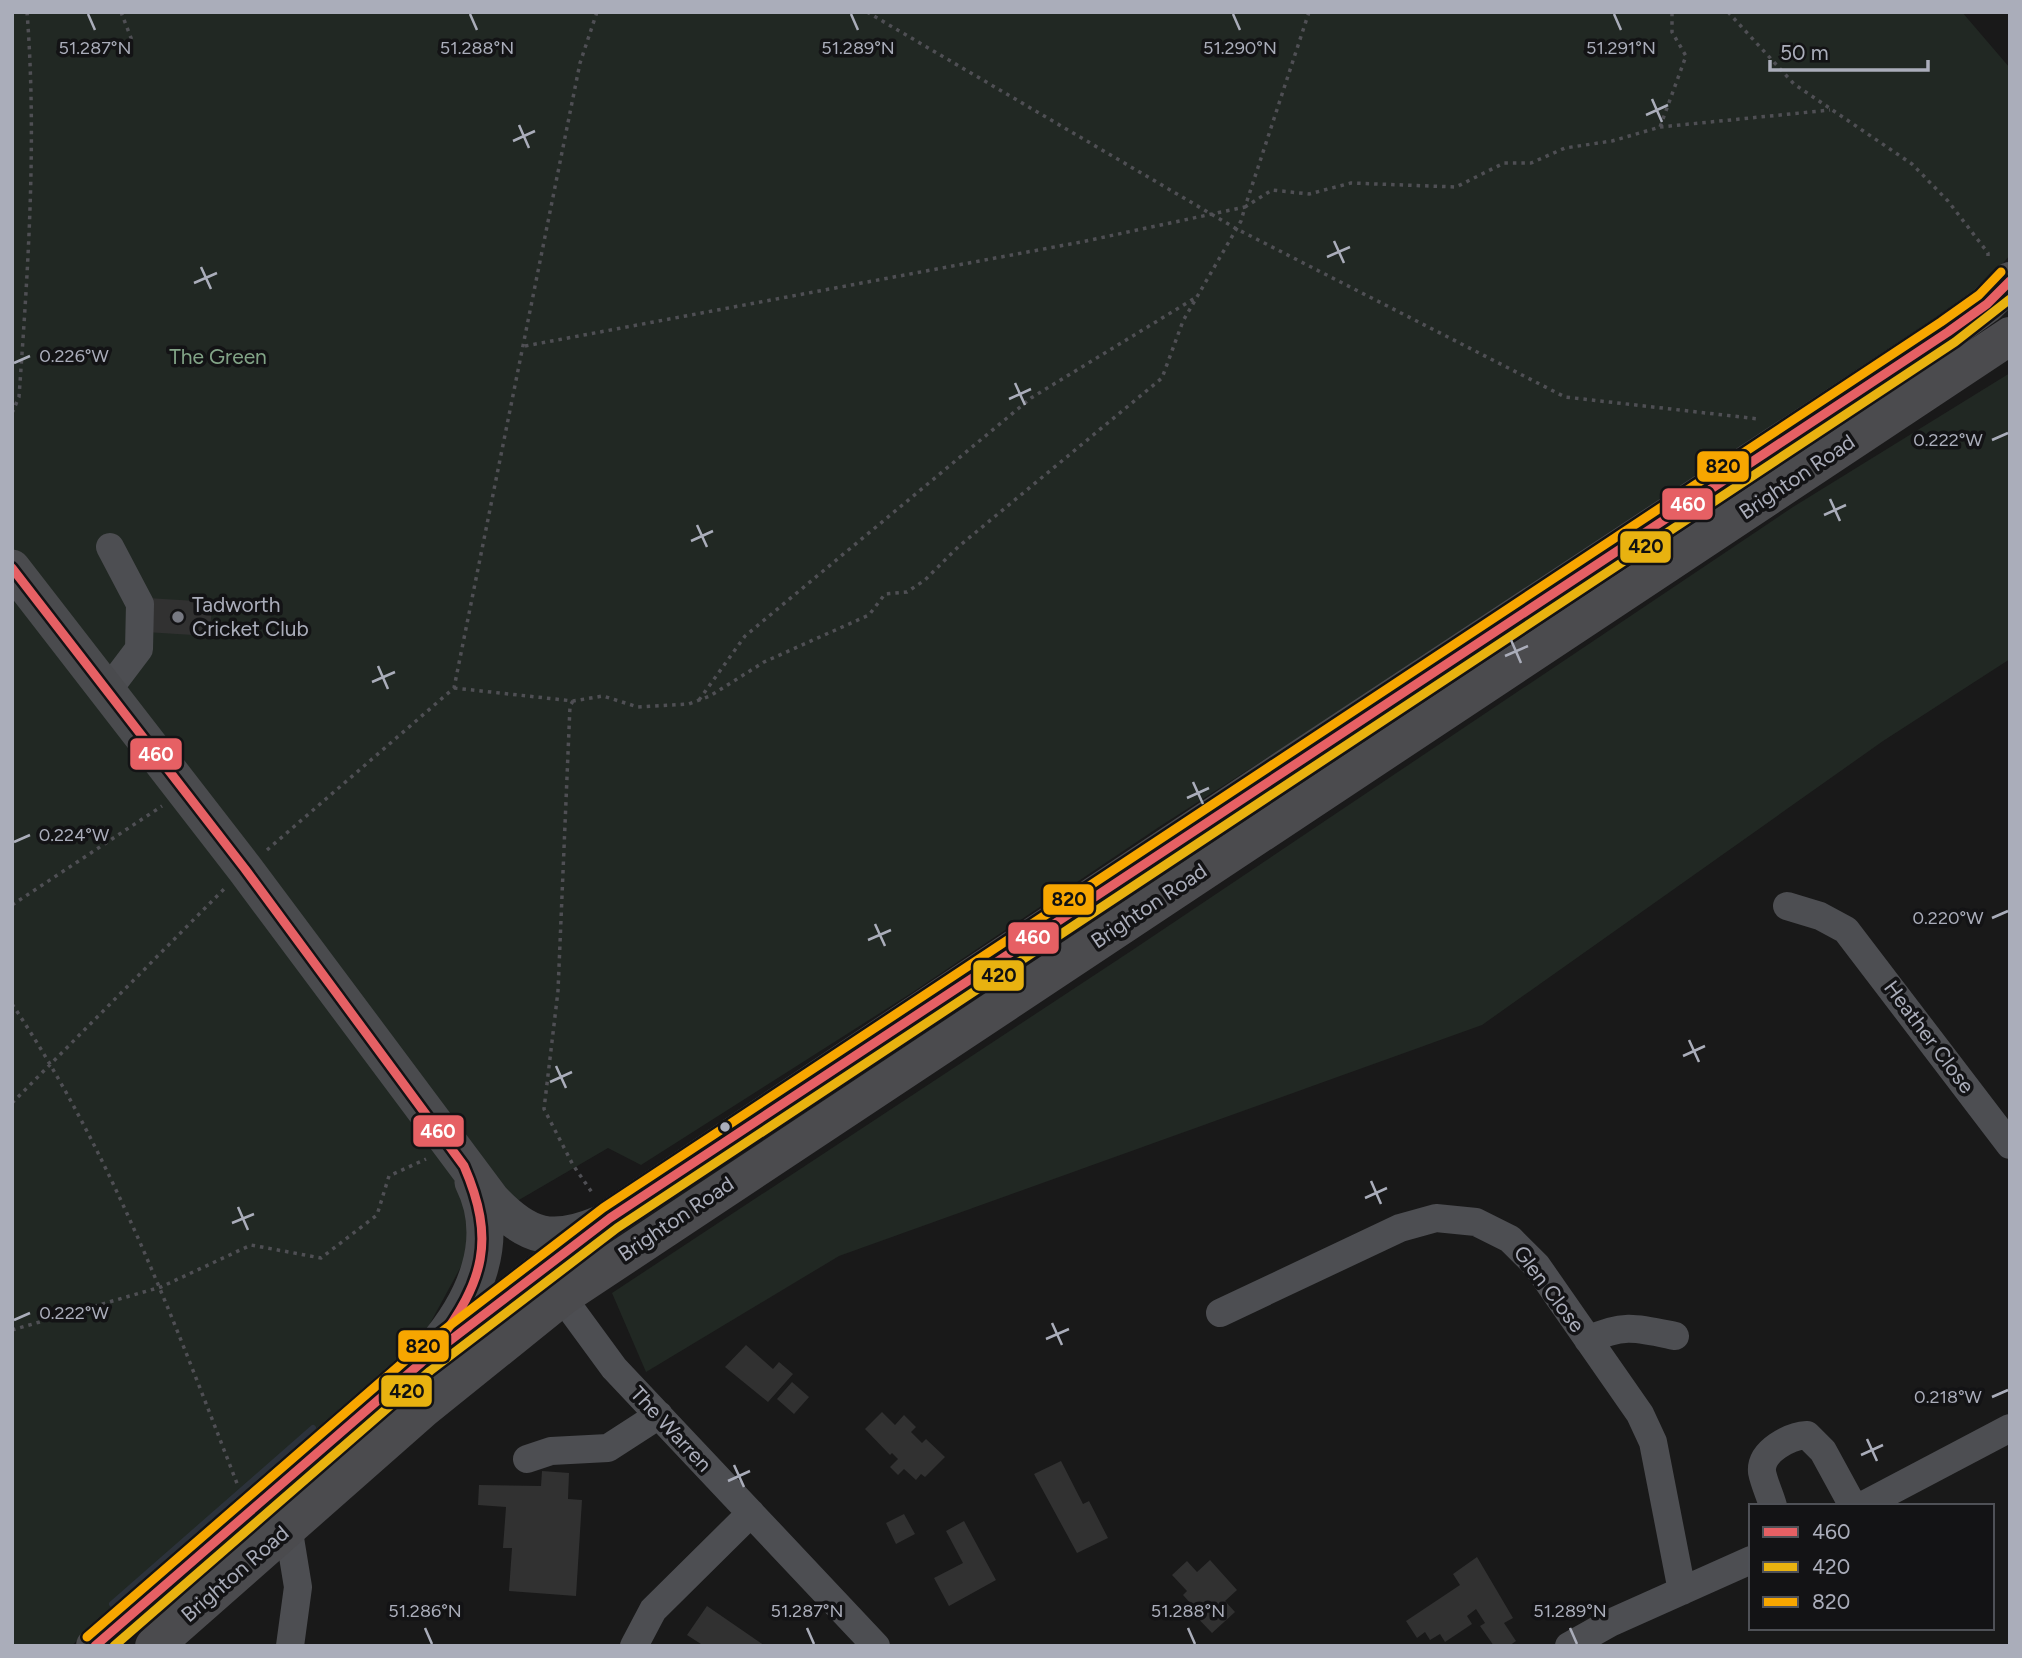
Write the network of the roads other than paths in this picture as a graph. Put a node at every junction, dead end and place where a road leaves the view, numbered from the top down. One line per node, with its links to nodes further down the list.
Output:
1 (1998, 293): 9 (highway, Brighton Road)
2 (2010, 336): 10 (highway, Brighton Road)
3 (110, 547): 5 (street)
4 (12, 568): 5 (main road)
5 (108, 690): 8 (main road)
6 (1787, 906): 7 (street, Heather Close)
7 (2010, 1145)
8 (458, 1157): 9 (main road); 14 (main road)
9 (606, 1221): 14 (highway, Brighton Road)
10 (562, 1297): 15 (street, The Warren); 22 (highway, Brighton Road)
11 (1220, 1313): 13 (street, Glen Close)
12 (1675, 1336): 13 (street)
13 (1588, 1340): 24 (street, Glen Close)
14 (422, 1362): 25 (highway, Brighton Road)
15 (659, 1415): 17 (street); 21 (street, The Warren)
16 (2010, 1429): 20 (street)
17 (527, 1459)
18 (1772, 1504): 19 (street)
19 (1852, 1504)
20 (1866, 1504)
21 (751, 1513): 28 (street); 29 (street, The Warren)
22 (288, 1527): 26 (highway, Brighton Road); 27 (street)
23 (1749, 1561): 24 (street)
24 (1682, 1591): 30 (street)
25 (95, 1646)
26 (153, 1646)
27 (290, 1646)
28 (634, 1646)
29 (876, 1646)
30 (1569, 1646)

